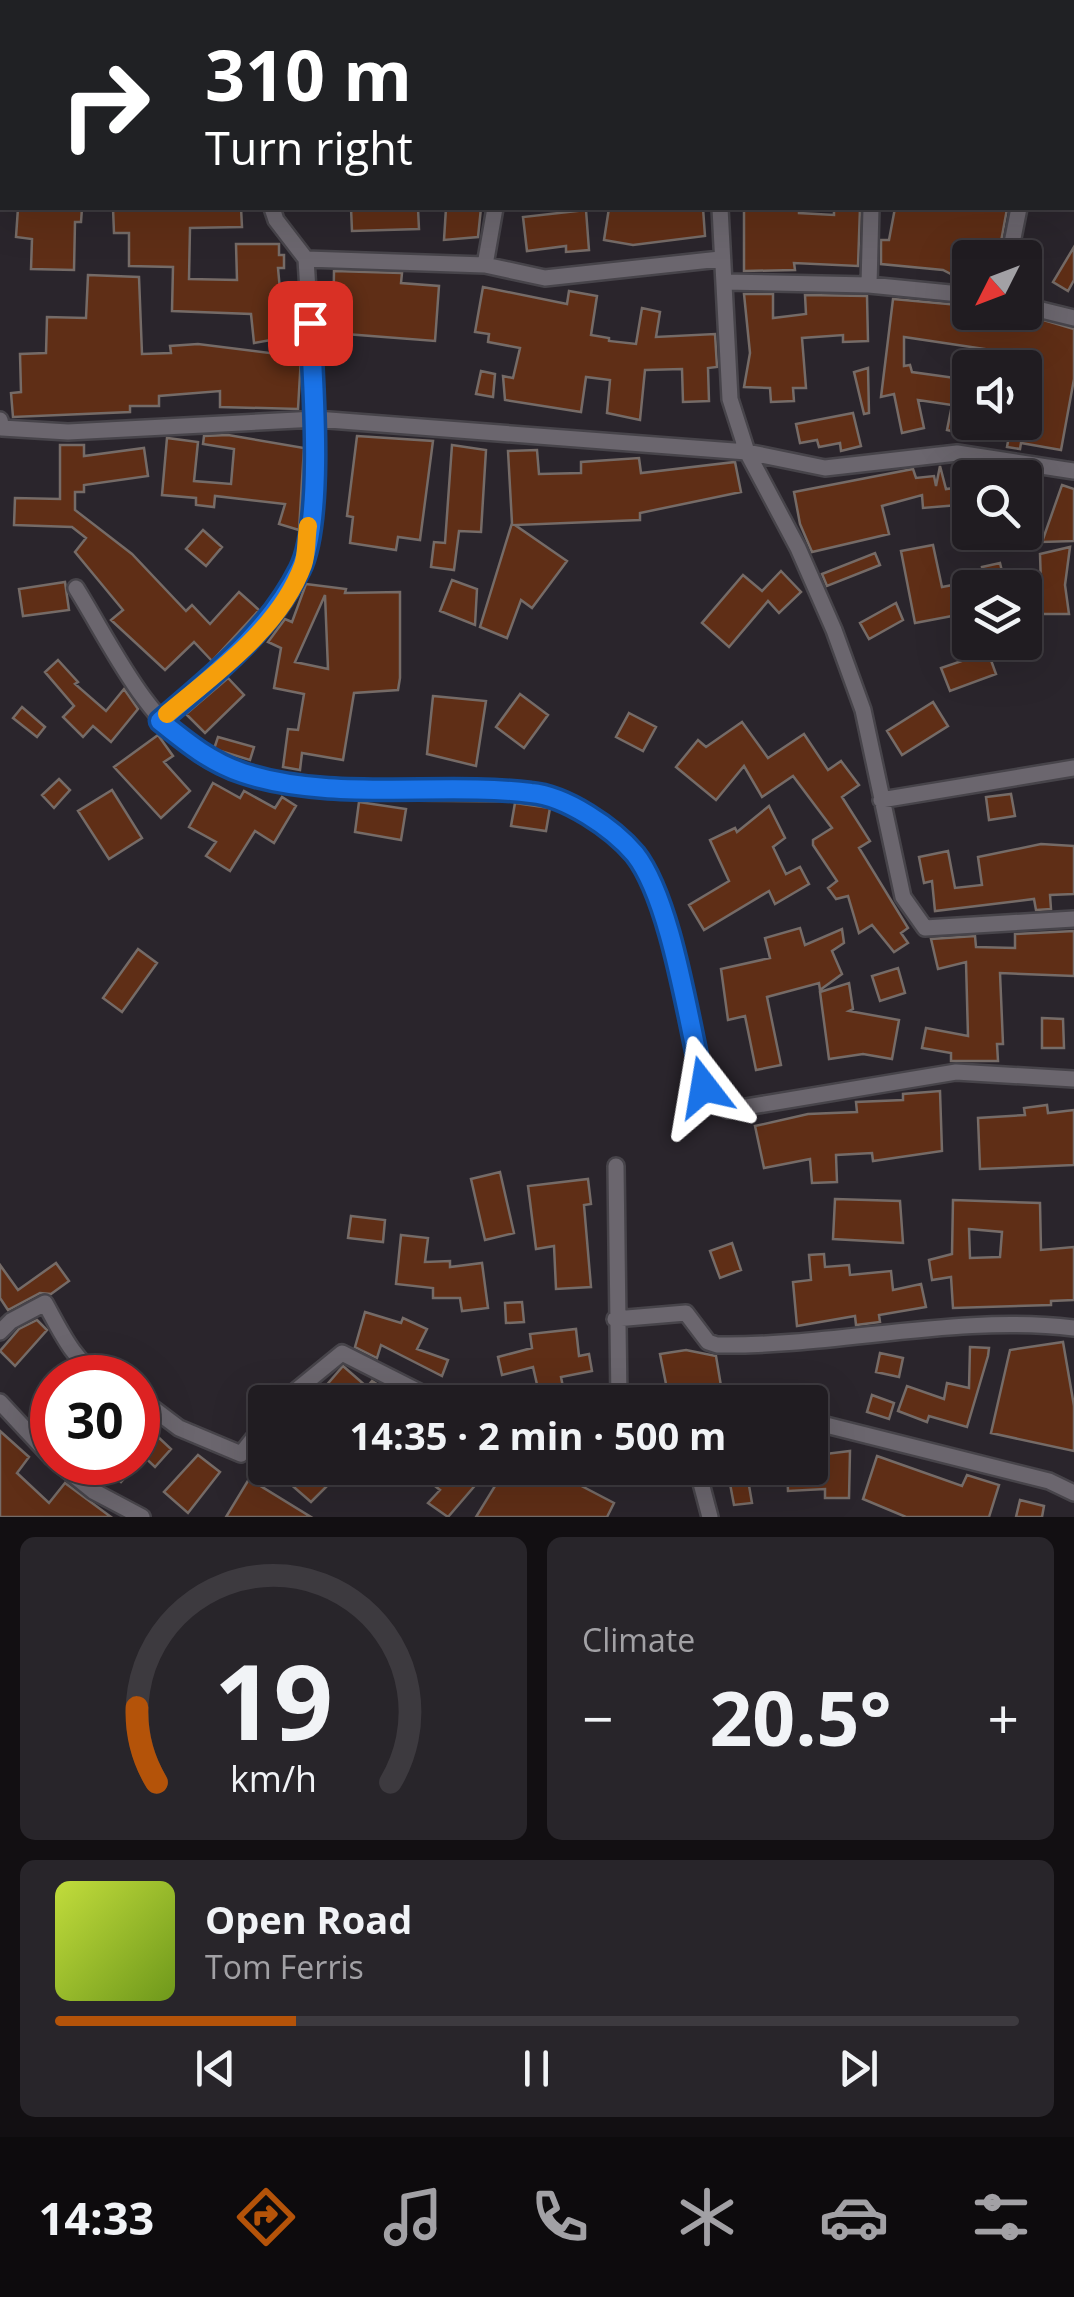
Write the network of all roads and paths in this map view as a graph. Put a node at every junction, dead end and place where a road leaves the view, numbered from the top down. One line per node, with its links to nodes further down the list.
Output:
1 (273, 210): 7 (street)
2 (495, 210): 9 (street)
3 (720, 210): 8 (street)
4 (871, 210): 11 (street)
5 (1018, 210): 6 (street)
6 (1012, 240)
7 (306, 259): 9 (street); 15 (street)
8 (720, 259): 9 (street); 10 (street)
9 (485, 265)
10 (724, 282): 11 (street); 17 (street)
11 (869, 285): 12 (street)
12 (952, 293)
13 (1042, 310): 14 (street)
14 (1074, 318)
15 (316, 419): 16 (street); 17 (street); 20 (street)
16 (0, 420)
17 (747, 452): 18 (street); 22 (street)
18 (1074, 471)
19 (76, 588): 20 (street)
20 (160, 721): 24 (street)
21 (1074, 768): 22 (street)
22 (881, 800): 23 (street)
23 (1074, 919)
24 (1074, 1080)
25 (616, 1166): 26 (street)
26 (615, 1320): 27 (street); 32 (street)
27 (1074, 1328)
28 (0, 1332): 29 (street)
29 (76, 1355)
30 (303, 1385): 31 (street)
31 (405, 1385)
32 (618, 1385)
33 (0, 1402): 36 (street)
34 (160, 1414): 37 (street)
35 (828, 1426): 40 (street)
36 (30, 1434)
37 (248, 1445)
38 (87, 1485): 41 (street)
39 (702, 1485): 42 (street)
40 (1074, 1493)
41 (142, 1517)
42 (710, 1517)

